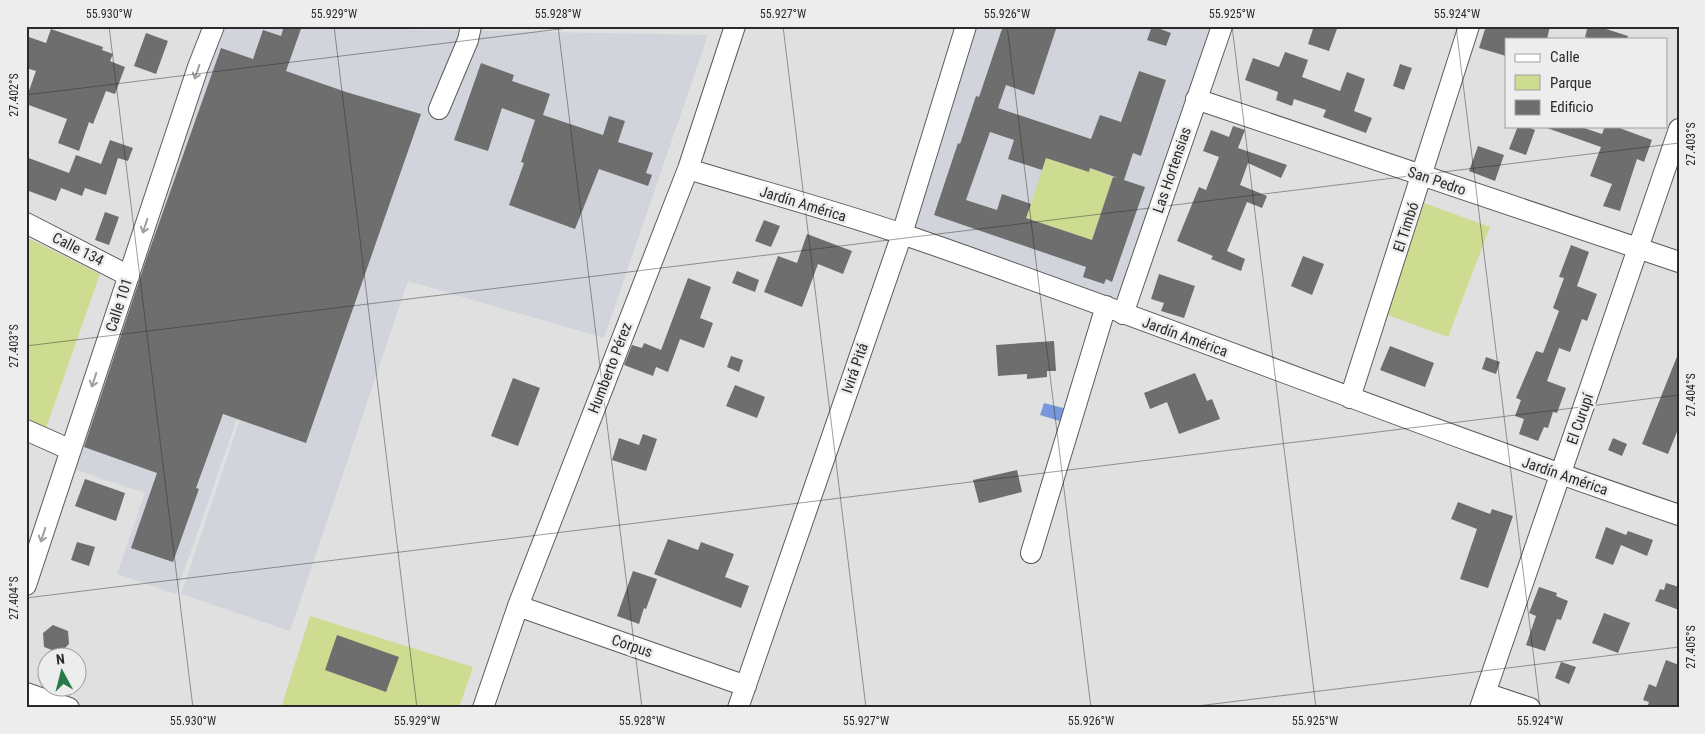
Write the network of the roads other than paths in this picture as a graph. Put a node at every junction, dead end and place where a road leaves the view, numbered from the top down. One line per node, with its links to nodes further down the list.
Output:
1 (214, 26): 16 (street, Calle 101, one-way to 16)
2 (471, 26): 8 (street)
3 (735, 26): 10 (street, Humberto Pérez)
4 (966, 26): 13 (street, Ivirá Pitá)
5 (1222, 26): 7 (street, Las Hortensias)
6 (1469, 26): 11 (street, El Timbó)
7 (1196, 99): 11 (street, San Pedro); 17 (street, Las Hortensias)
8 (439, 109)
9 (1679, 129): 14 (street, El Curupí)
10 (688, 169): 13 (street, Jardín América); 25 (street, Humberto Pérez)
11 (1422, 176): 14 (street, San Pedro); 18 (street, El Timbó)
12 (26, 223): 16 (street, Calle 134)
13 (902, 234): 17 (street, Jardín América); 26 (street, Ivirá Pitá)
14 (1639, 248): 15 (street, San Pedro); 21 (street, El Curupí)
15 (1679, 262)
16 (129, 276): 20 (street, Calle 101, one-way to 20)
17 (1115, 310): 18 (street, Jardín América); 23 (street, Las Hortensias)
18 (1350, 398): 21 (street, Jardín América)
19 (26, 430): 20 (street)
20 (71, 450): 24 (street, Calle 101, one-way to 24)
21 (1560, 475): 22 (street, Jardín América); 28 (street, El Curupí)
22 (1679, 515)
23 (1031, 552)
24 (26, 585)
25 (518, 606): 26 (street, Corpus); 30 (street, Humberto Pérez)
26 (746, 686): 31 (street, Ivirá Pitá)
27 (26, 693): 29 (street)
28 (1482, 700): 32 (street)
29 (69, 708)
30 (483, 708)
31 (738, 708)
32 (1530, 708)

